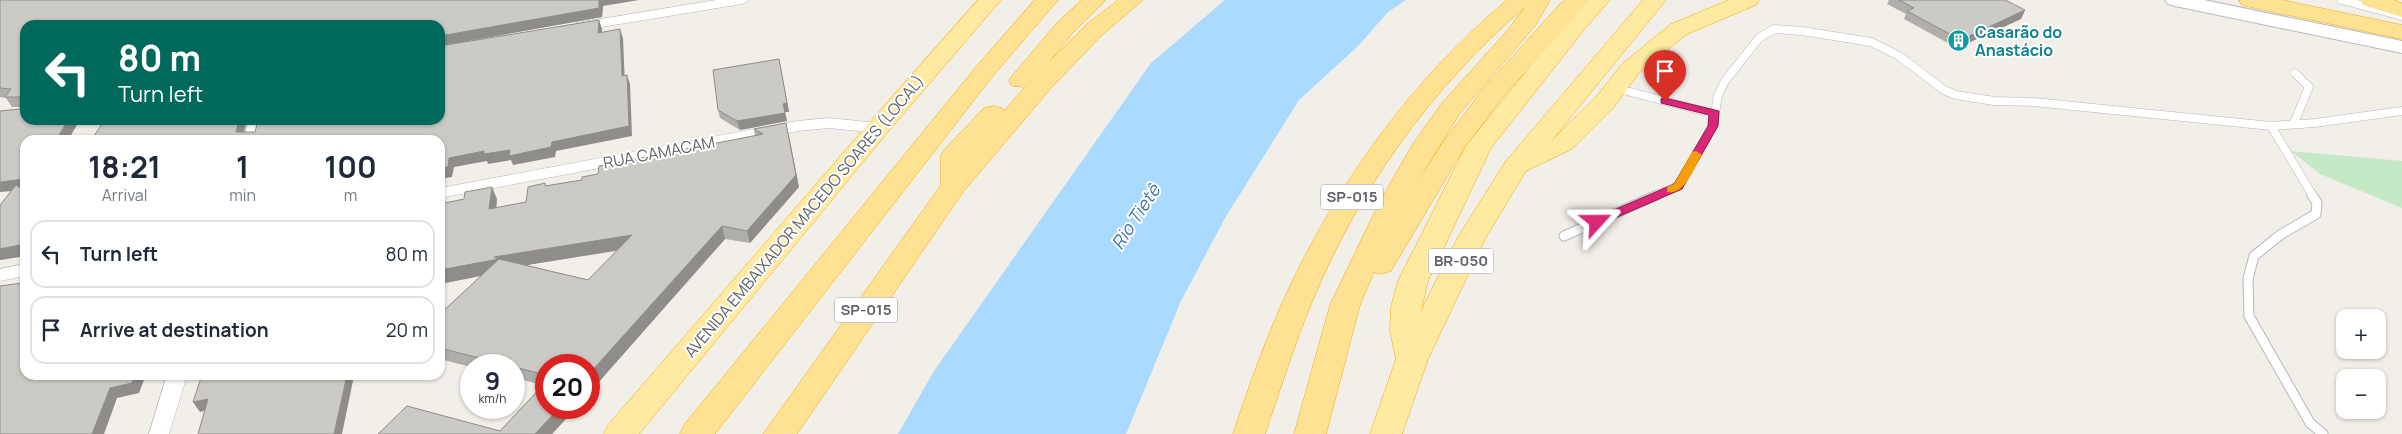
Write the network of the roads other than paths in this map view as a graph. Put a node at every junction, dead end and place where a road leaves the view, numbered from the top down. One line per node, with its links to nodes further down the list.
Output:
1 (742, 0): 19 (street)
2 (990, 0): 29 (highway, AVENIDA EMBAIXADOR MACEDO SOARES (LOCAL))
3 (1047, 0): 22 (highway)
4 (1072, 0): 22 (highway)
5 (1095, 0): 31 (highway)
6 (1132, 0): 31 (highway, SP-015)
7 (1520, 0): 43 (highway, SP-015)
8 (1539, 0): 36 (highway)
9 (1579, 0): 36 (highway)
10 (1599, 0): 37 (highway)
11 (1655, 0): 30 (highway)
12 (1748, 0): 24 (highway)
13 (2175, 0): 21 (main road)
14 (2250, 0): 20 (highway)
15 (2342, 0): 18 (lane)
16 (2371, 0): 17 (highway)
17 (2402, 10)
18 (2402, 16)
19 (565, 29)
20 (2402, 32)
21 (2402, 47)
22 (984, 72): 41 (highway)
23 (2295, 73): 27 (lane)
24 (1615, 88): 26 (lane); 30 (highway)
25 (2402, 110): 27 (lane)
26 (1715, 114): 28 (lane); 33 (lane)
27 (2294, 123): 28 (lane)
28 (2271, 126): 46 (lane)
29 (878, 128): 32 (street, RUA CAMACAM); 40 (highway, AVENIDA EMBAIXADOR MACEDO SOARES (LOCAL))
30 (1515, 167): 37 (highway, BR-050)
31 (954, 186): 42 (highway, SP-015)
32 (445, 192)
33 (1564, 236)
34 (20, 271): 35 (street)
35 (0, 275)
36 (1346, 304): 44 (highway)
37 (1412, 359): 45 (highway, BR-050)
38 (175, 380): 39 (street)
39 (159, 434)
40 (620, 434)
41 (696, 434)
42 (779, 434)
43 (1249, 434)
44 (1310, 434)
45 (1386, 434)
46 (2323, 434)

